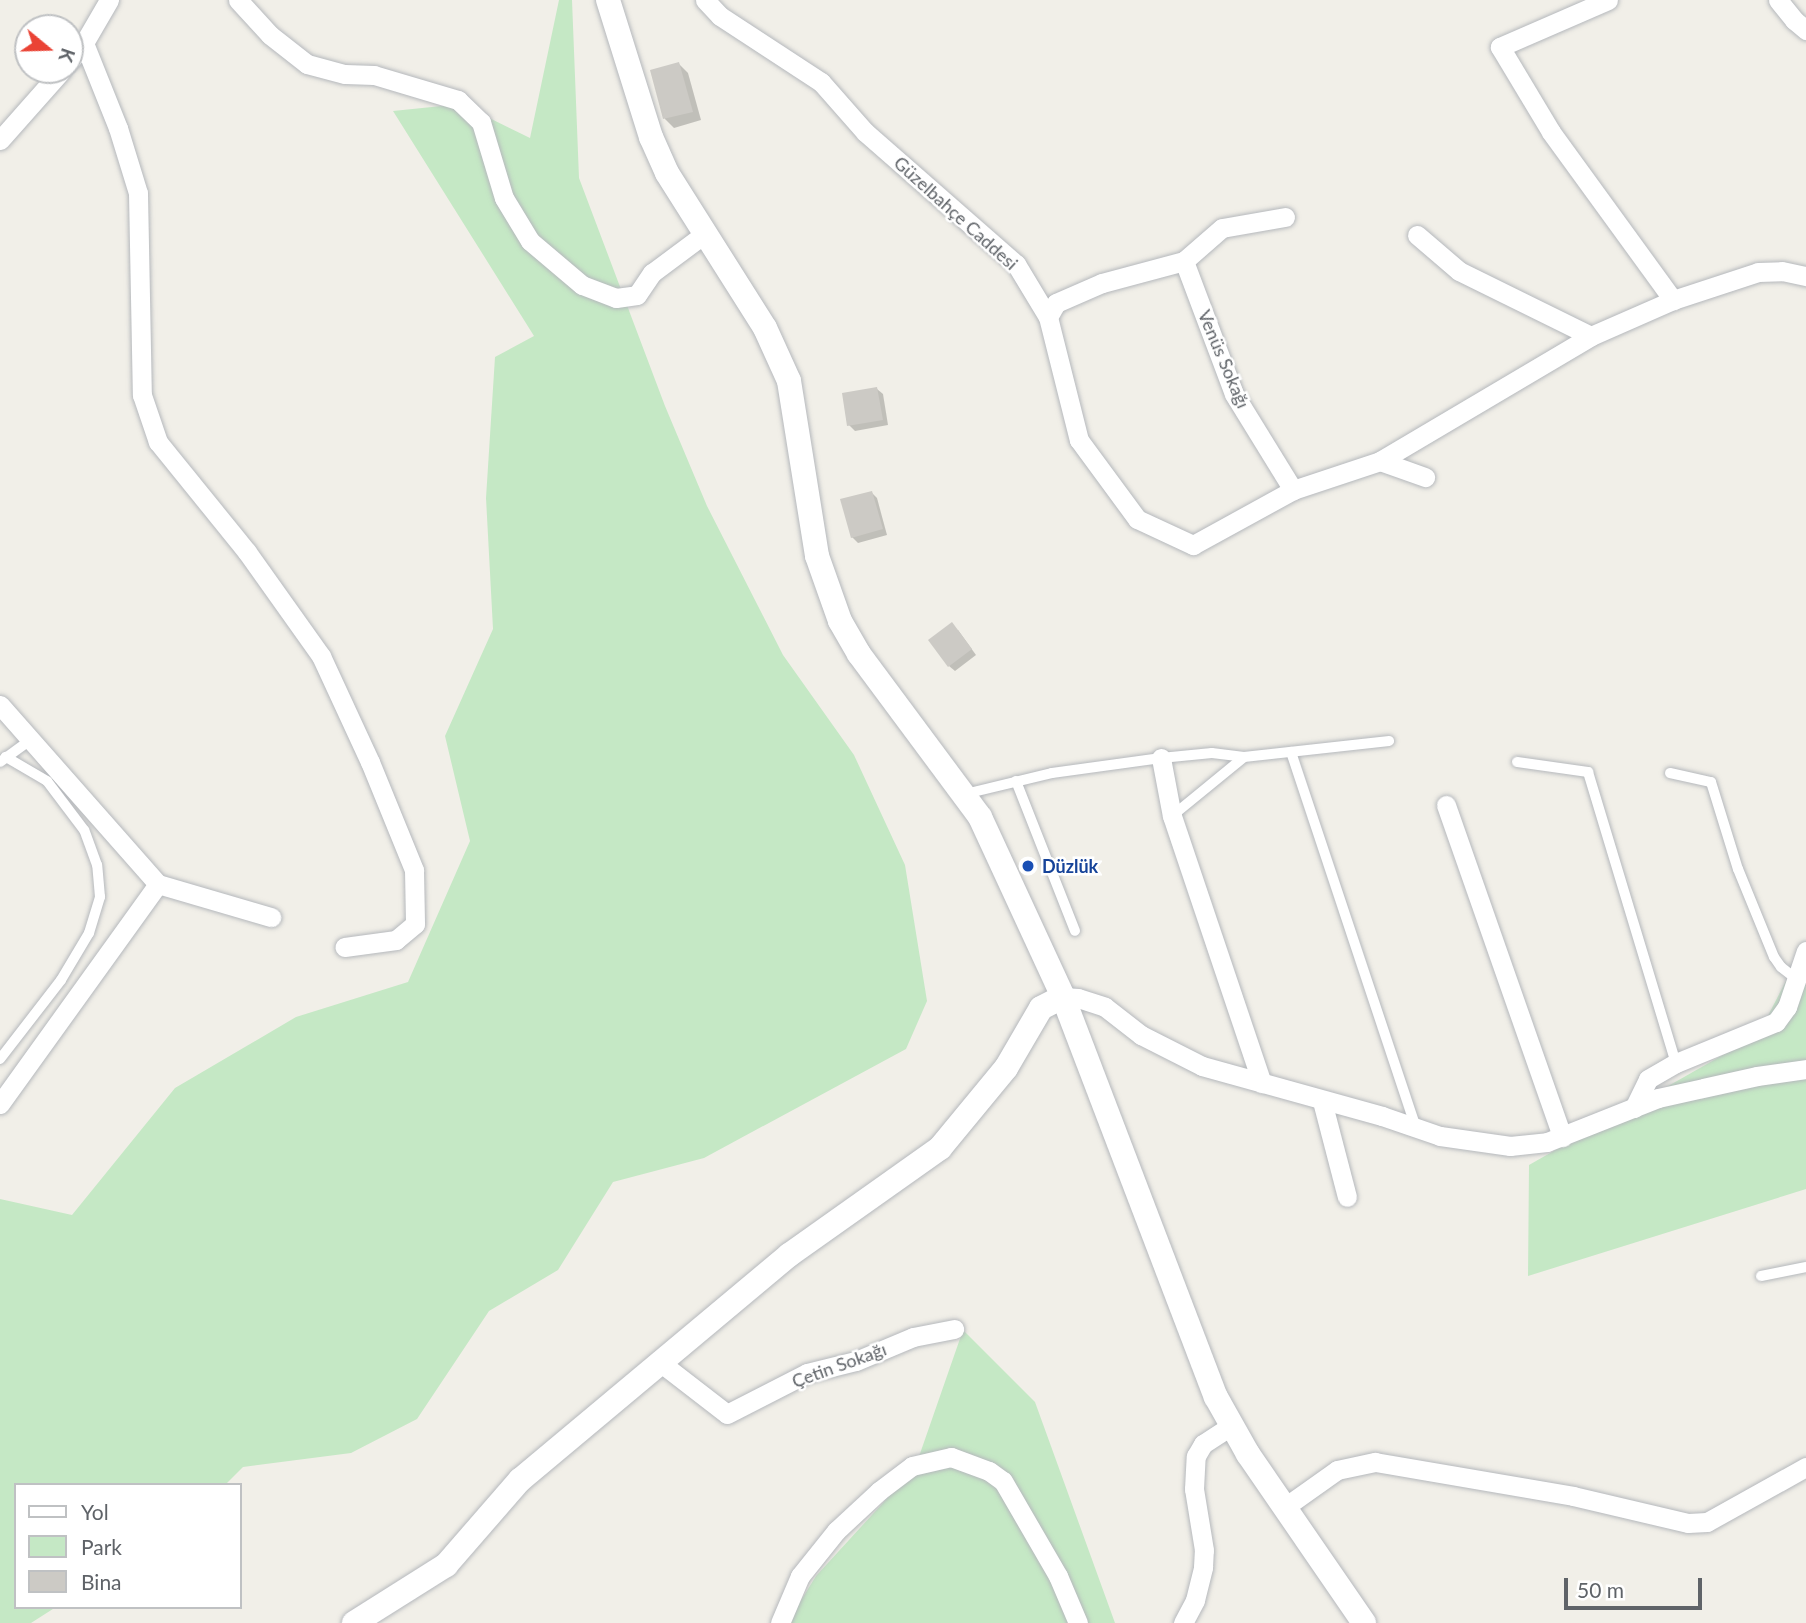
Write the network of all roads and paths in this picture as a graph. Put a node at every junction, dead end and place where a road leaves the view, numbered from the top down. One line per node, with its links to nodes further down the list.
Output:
1 (109, 0): 8 (street)
2 (238, 0): 12 (street)
3 (608, 0): 12 (street)
4 (705, 0): 17 (street, Güzelbahçe Caddesi)
5 (1608, 0): 16 (street)
6 (1778, 0): 7 (street)
7 (1806, 30)
8 (84, 43): 38 (street)
9 (50, 84): 10 (street)
10 (0, 140)
11 (1285, 217): 14 (street)
12 (704, 235): 32 (street)
13 (1417, 235): 18 (street)
14 (1184, 261): 17 (street); 21 (street, Venüs Sokağı)
15 (1806, 276): 16 (street)
16 (1673, 300): 18 (street)
17 (1048, 317): 21 (street, Güzelbahçe Caddesi)
18 (1591, 336): 19 (street)
19 (1380, 461): 20 (street); 21 (street)
20 (1425, 477)
21 (1293, 489)
22 (0, 705): 23 (street)
23 (32, 739): 28 (lane); 35 (street)
24 (1389, 741): 25 (lane)
25 (1291, 752): 26 (lane); 49 (lane)
26 (1244, 757): 27 (lane); 34 (lane)
27 (1161, 758): 31 (lane); 34 (street)
28 (3, 760): 42 (lane)
29 (1517, 762): 43 (lane)
30 (1670, 774): 40 (lane)
31 (1016, 781): 32 (lane); 37 (lane)
32 (965, 794): 41 (street)
33 (1446, 805): 50 (street)
34 (1172, 816): 45 (street)
35 (158, 884): 36 (street); 47 (street)
36 (271, 917)
37 (1075, 931)
38 (344, 947)
39 (1806, 951): 40 (street)
40 (1795, 978): 43 (street)
41 (1063, 997): 45 (street); 55 (street); 56 (street)
42 (0, 1059)
43 (1676, 1063): 48 (street)
44 (1806, 1069): 48 (street)
45 (1262, 1083): 46 (street)
46 (1322, 1101): 49 (street); 51 (street)
47 (0, 1104)
48 (1633, 1108): 50 (street)
49 (1416, 1129): 50 (street)
50 (1562, 1137)
51 (1347, 1197)
52 (1806, 1267): 53 (lane)
53 (1761, 1276)
54 (954, 1329): 55 (street, Çetin Sokağı)
55 (662, 1363): 60 (street)
56 (1231, 1426): 58 (street); 59 (street)
57 (1806, 1468): 58 (street)
58 (1285, 1507): 64 (street)
59 (1186, 1618): 63 (street)
60 (354, 1623)
61 (780, 1623): 62 (street)
62 (1078, 1623)
63 (1166, 1623)
64 (1364, 1623)

